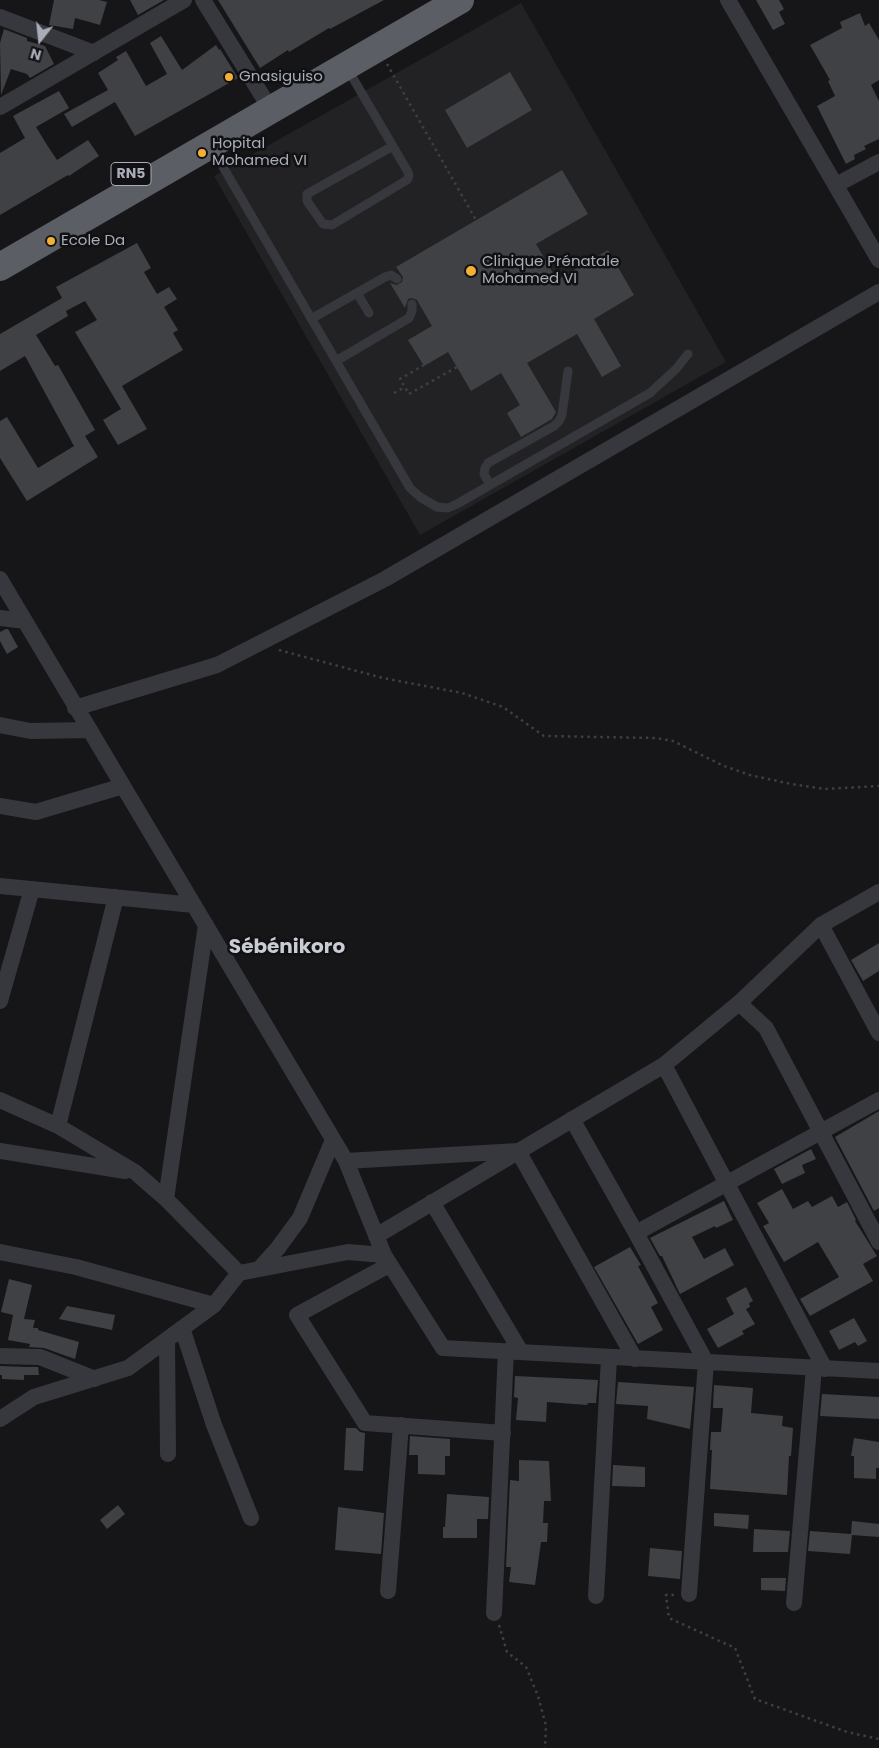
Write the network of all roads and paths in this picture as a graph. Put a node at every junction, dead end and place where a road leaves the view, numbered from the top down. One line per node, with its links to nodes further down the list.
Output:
1 (184, 0): 8 (street)
2 (203, 0): 10 (street)
3 (431, 0): 10 (highway, RN5)
4 (460, 0): 7 (highway, RN5)
5 (728, 0): 15 (street)
6 (0, 17): 8 (street)
7 (378, 48): 9 (highway, RN5); 16 (path)
8 (94, 53): 11 (street)
9 (346, 66): 10 (highway, RN5); 13 (lane)
10 (267, 104): 12 (highway, RN5); 17 (highway, RN5)
11 (0, 107)
12 (211, 145): 19 (highway, RN5); 25 (lane)
13 (393, 146): 13 (lane)
14 (879, 162): 15 (street)
15 (836, 185): 18 (street)
16 (476, 220)
17 (0, 251)
18 (879, 260)
19 (0, 267)
20 (397, 279): 22 (lane)
21 (879, 292): 37 (street)
22 (357, 293): 24 (lane); 25 (lane)
23 (412, 304): 27 (lane)
24 (368, 312)
25 (312, 319): 27 (lane)
26 (688, 354): 33 (lane)
27 (336, 361): 33 (lane)
28 (424, 365): 31 (path)
29 (457, 367): 31 (path)
30 (568, 371): 33 (lane)
31 (405, 387): 32 (path)
32 (394, 393)
33 (490, 485)
34 (0, 579): 36 (street)
35 (0, 618): 36 (street)
36 (25, 621): 38 (street)
37 (258, 644): 38 (street); 42 (path)
38 (75, 708): 40 (street)
39 (0, 725): 40 (street)
40 (90, 730): 41 (street)
41 (123, 786): 43 (street); 48 (street)
42 (879, 786)
43 (0, 806)
44 (0, 886): 45 (street)
45 (32, 889): 47 (street); 51 (street)
46 (879, 892): 50 (street)
47 (116, 897): 48 (street); 59 (street)
48 (194, 905): 49 (street)
49 (206, 925): 61 (street); 67 (street)
50 (821, 925): 53 (street); 54 (street)
51 (4, 974): 52 (street)
52 (0, 1001)
53 (739, 1003): 55 (street); 60 (street)
54 (879, 1033)
55 (664, 1065): 58 (street); 66 (street)
56 (0, 1100): 59 (street)
57 (879, 1100): 60 (street)
58 (572, 1119): 63 (street); 69 (street)
59 (58, 1126): 65 (street)
60 (820, 1133): 66 (street); 71 (street)
61 (333, 1140): 64 (street); 74 (street)
62 (0, 1151): 65 (street)
63 (518, 1151): 64 (street); 68 (street); 82 (street)
64 (346, 1161): 70 (street)
65 (135, 1172): 67 (street)
66 (728, 1183): 69 (street); 84 (street)
67 (166, 1198): 75 (street)
68 (432, 1202): 70 (street); 79 (street)
69 (636, 1233): 83 (street)
70 (376, 1236): 73 (street)
71 (879, 1242)
72 (0, 1252): 76 (street)
73 (386, 1260): 74 (street); 79 (street); 88 (street)
74 (259, 1269): 75 (street)
75 (239, 1272): 76 (street)
76 (214, 1305): 77 (street)
77 (182, 1328): 78 (street); 91 (street)
78 (167, 1340): 86 (street); 90 (street)
79 (514, 1352): 81 (street); 89 (street)
80 (0, 1356): 86 (street)
81 (609, 1357): 82 (street); 94 (street)
82 (635, 1359): 83 (street)
83 (706, 1362): 84 (street); 93 (street)
84 (819, 1368): 85 (street); 95 (street)
85 (879, 1372)
86 (95, 1379): 87 (street)
87 (0, 1419)
88 (401, 1425): 89 (street); 92 (street)
89 (503, 1433): 96 (street)
90 (168, 1454)
91 (251, 1518)
92 (388, 1591)
93 (689, 1594): 97 (path)
94 (596, 1596)
95 (794, 1603)
96 (494, 1613): 98 (path)
97 (879, 1739)
98 (545, 1748)

